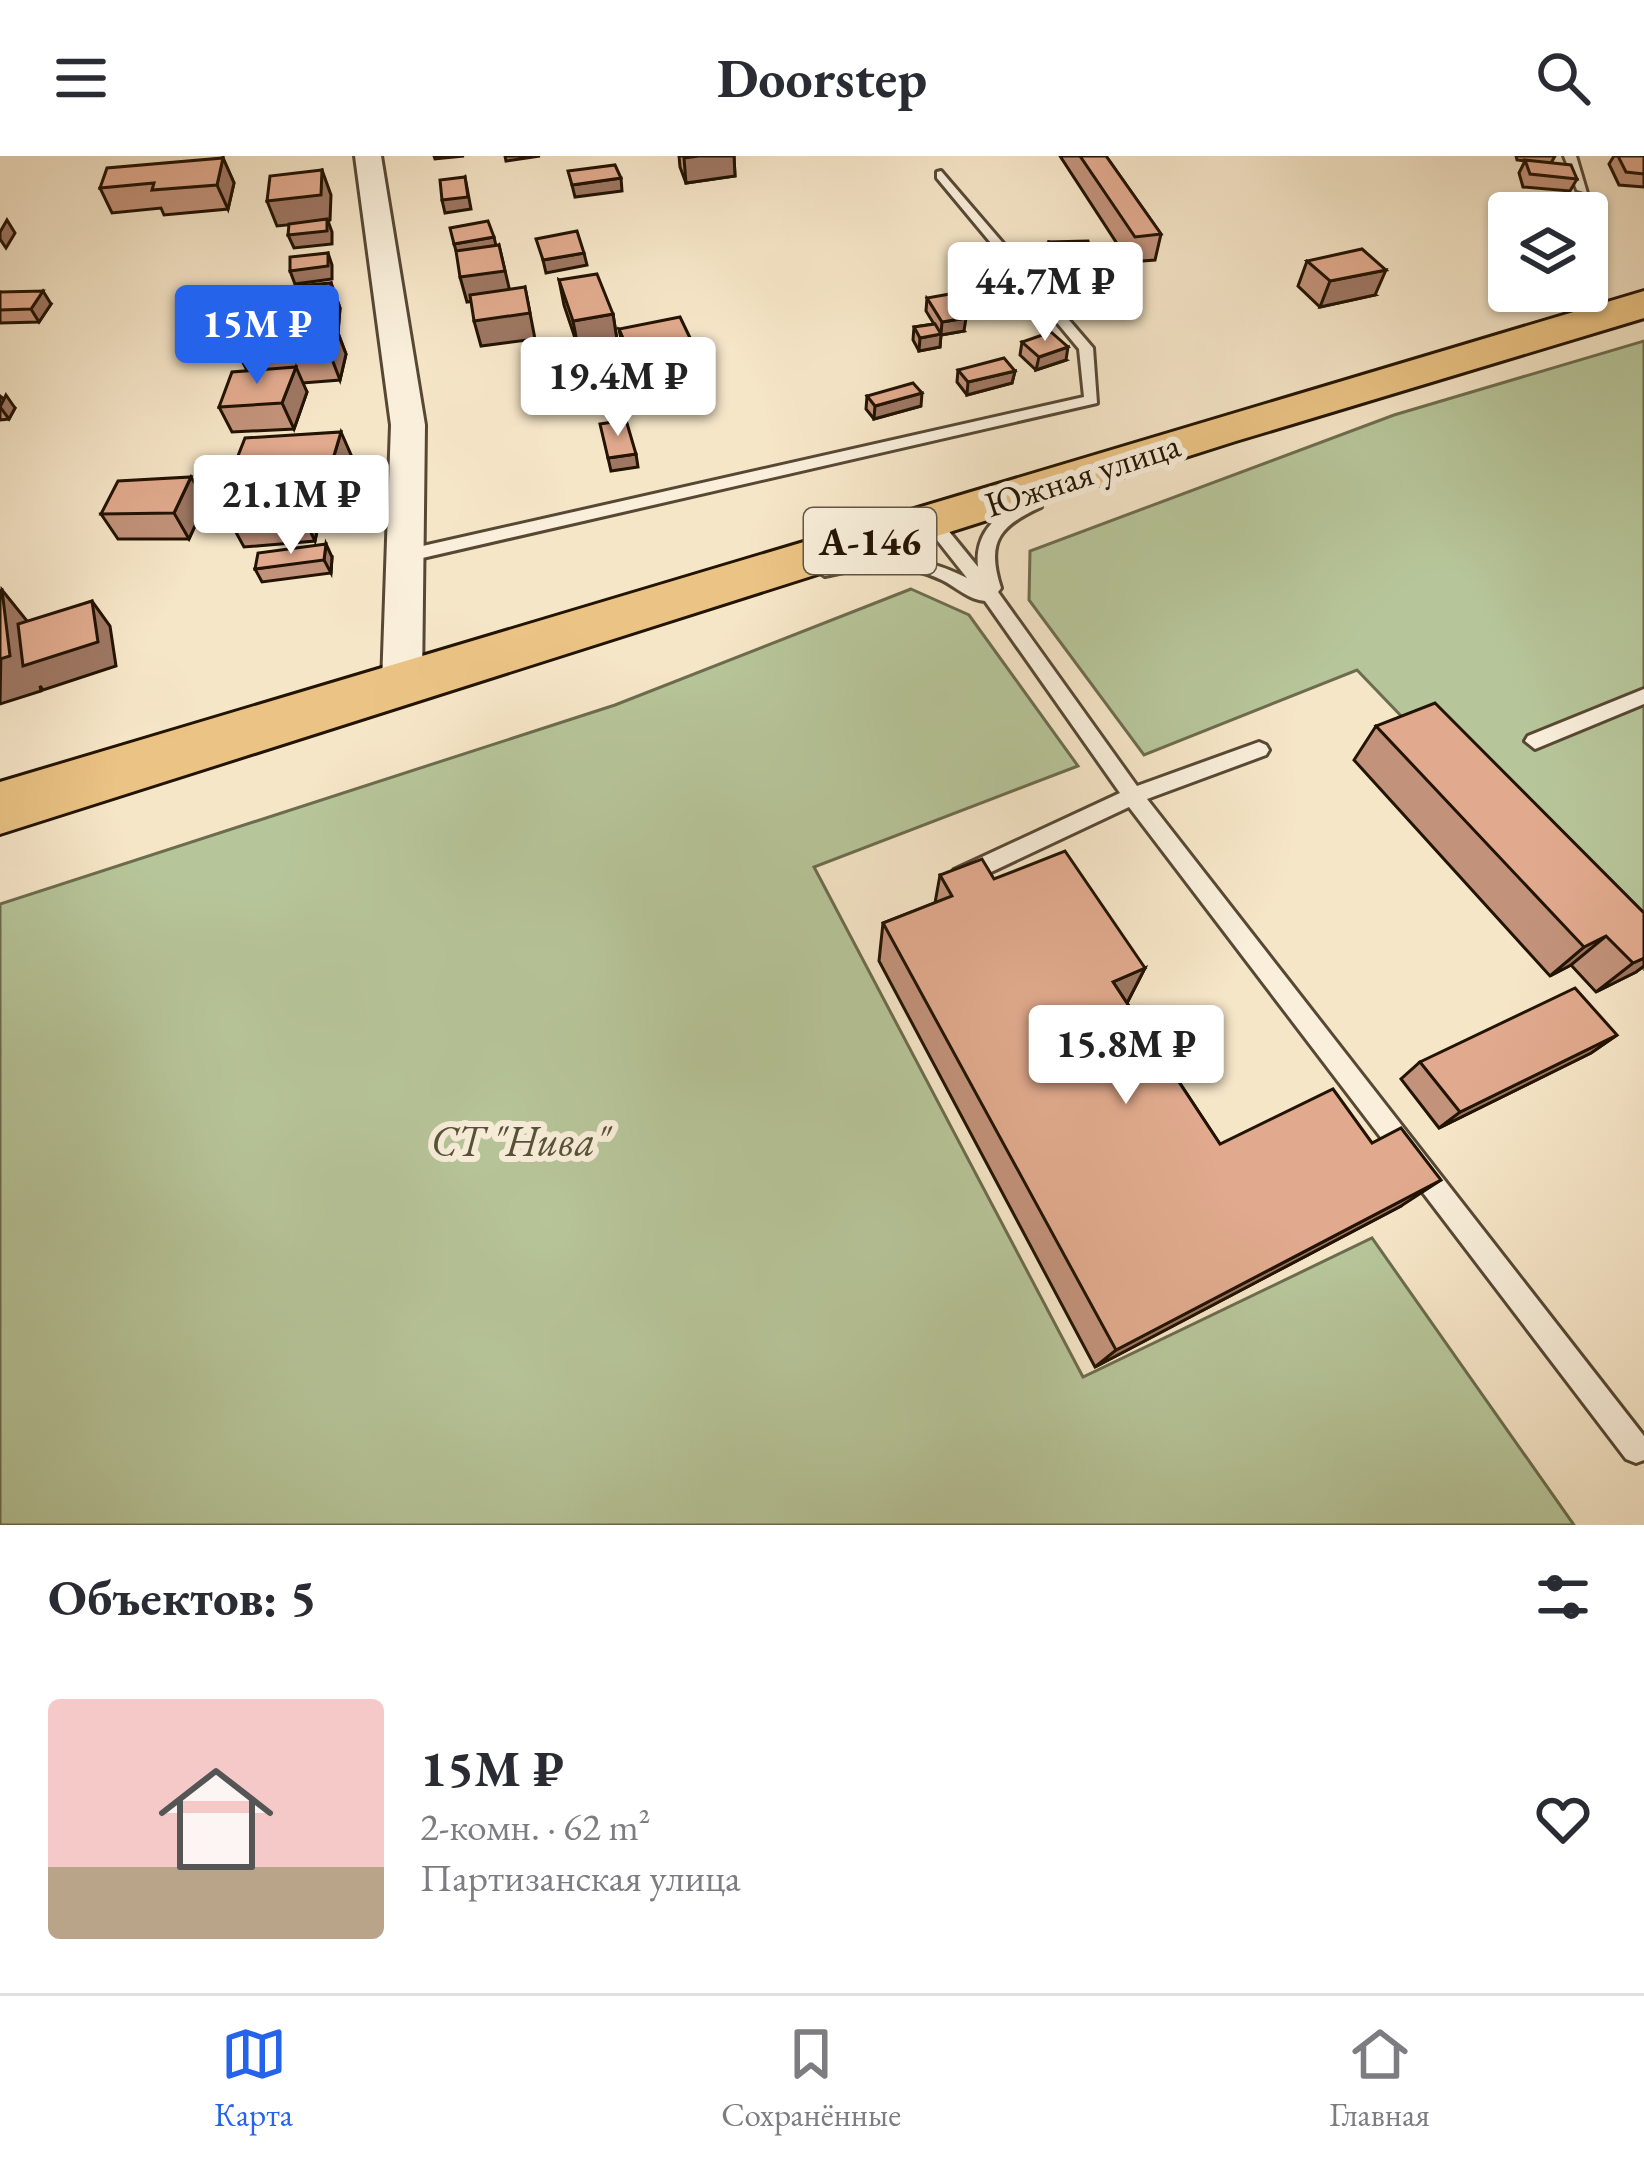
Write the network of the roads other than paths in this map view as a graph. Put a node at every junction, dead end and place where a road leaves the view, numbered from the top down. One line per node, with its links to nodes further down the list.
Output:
1 (368, 156): 8 (street)
2 (1570, 156): 4 (lane)
3 (941, 175): 8 (lane)
4 (1582, 190)
5 (1644, 304): 6 (highway, Южная улица / А-146)
6 (1219, 430): 7 (highway, Южная улица / А-146); 9 (lane)
7 (932, 522): 9 (lane); 10 (highway, Южная улица / А-146)
8 (405, 556): 11 (street)
9 (1002, 610): 10 (lane); 15 (lane)
10 (521, 648): 11 (highway, А-146)
11 (402, 684): 16 (highway, А-146)
12 (1644, 696): 13 (lane)
13 (1535, 741)
14 (1258, 750): 15 (lane)
15 (1135, 795): 17 (lane); 18 (lane)
16 (0, 808)
17 (945, 884)
18 (1636, 1450)

